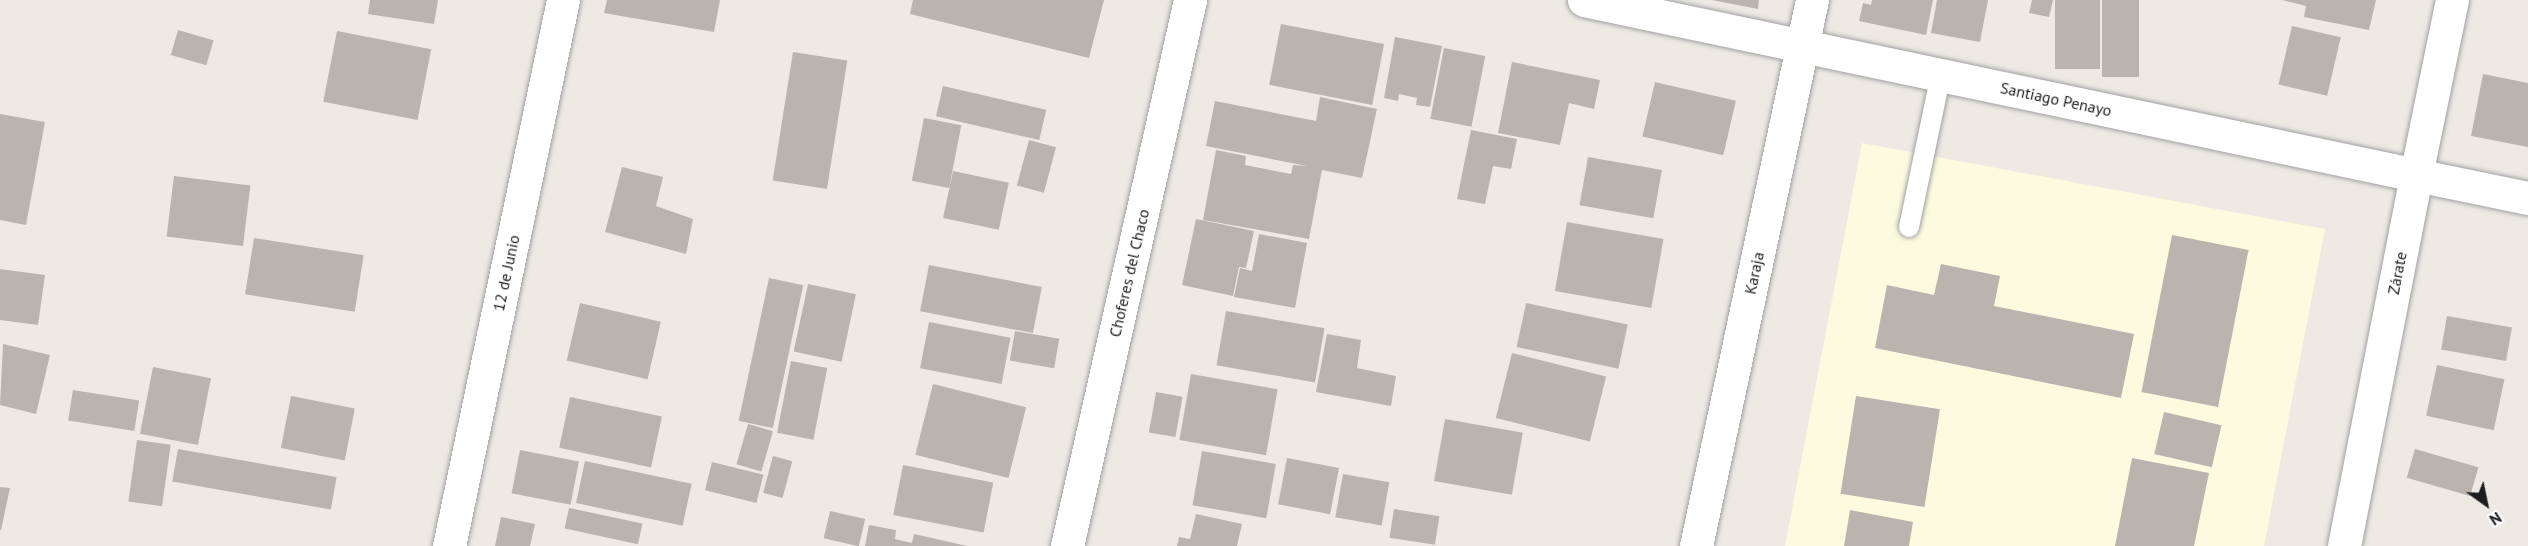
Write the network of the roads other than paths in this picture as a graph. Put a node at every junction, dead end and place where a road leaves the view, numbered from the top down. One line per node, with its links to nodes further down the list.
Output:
1 (563, 0): 11 (street, 12 de Junio)
2 (1190, 0): 12 (street, Choferes del Chaco)
3 (1584, 0): 6 (street, Santiago Penayo)
4 (1812, 0): 6 (street, Karaja)
5 (2452, 0): 8 (street, Zárate)
6 (1802, 46): 7 (street, Santiago Penayo); 13 (street, Karaja)
7 (1941, 74): 8 (street, Santiago Penayo); 10 (lane)
8 (2416, 175): 9 (street, Santiago Penayo); 14 (street, Zárate)
9 (2528, 198)
10 (1910, 227)
11 (449, 546)
12 (1067, 546)
13 (1696, 546)
14 (2344, 546)

